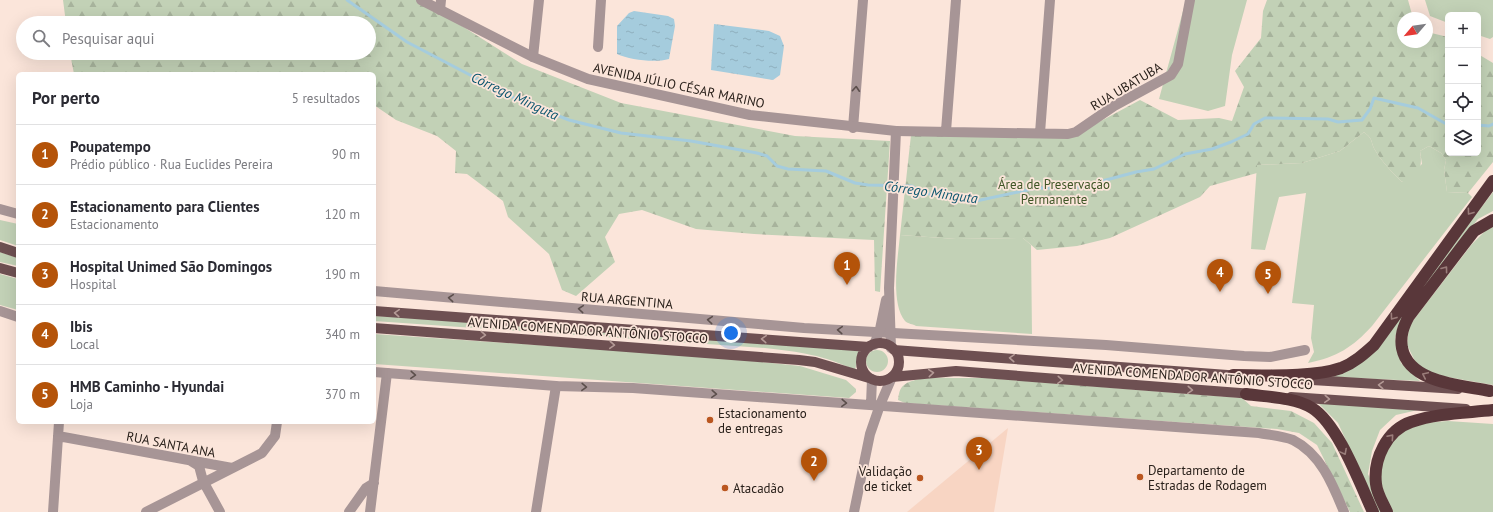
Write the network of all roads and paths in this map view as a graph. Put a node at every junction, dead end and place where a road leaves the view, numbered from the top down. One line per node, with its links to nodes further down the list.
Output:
1 (421, 0): 8 (street, AVENIDA JÚLIO CÉSAR MARINO)
2 (539, 0): 10 (street)
3 (601, 0): 9 (street)
4 (863, 0): 11 (street, one-way to 4)
5 (956, 0): 13 (street)
6 (1050, 0): 14 (street)
7 (1190, 0): 15 (street, RUA UBATUBA)
8 (440, 5): 10 (street, AVENIDA JÚLIO CÉSAR MARINO)
9 (598, 47)
10 (533, 57): 11 (street, AVENIDA JÚLIO CÉSAR MARINO)
11 (853, 128): 12 (street, AVENIDA JÚLIO CÉSAR MARINO)
12 (896, 131): 13 (street, AVENIDA JÚLIO CÉSAR MARINO); 24 (street)
13 (946, 131): 14 (street, AVENIDA JÚLIO CÉSAR MARINO)
14 (1040, 133): 15 (street, AVENIDA JÚLIO CÉSAR MARINO)
15 (1068, 134)
16 (1493, 181): 37 (highway, one-way to 37)
17 (0, 209): 18 (street)
18 (16, 213)
19 (1493, 220): 41 (highway, one-way to 19)
20 (0, 247): 21 (main road)
21 (16, 252)
22 (0, 268): 23 (main road)
23 (16, 272)
24 (889, 288): 30 (street); 31 (street)
25 (376, 291): 30 (street, RUA ARGENTINA, one-way to 25)
26 (0, 311): 28 (street)
27 (376, 311): 32 (main road, AVENIDA COMENDADOR ANTÔNIO STOCCO, one-way to 27)
28 (16, 316)
29 (376, 328): 39 (main road, AVENIDA COMENDADOR ANTÔNIO STOCCO, one-way to 39)
30 (879, 332): 31 (street, RUA ARGENTINA); 32 (street)
31 (892, 333): 33 (street); 34 (street, RUA ARGENTINA)
32 (872, 346): 33 (main road); 39 (main road)
33 (893, 349): 37 (main road, AVENIDA COMENDADOR ANTÔNIO STOCCO, one-way to 33); 38 (main road)
34 (1305, 350)
35 (376, 372): 36 (street)
36 (387, 373): 40 (street, one-way to 40); 51 (street)
37 (1233, 375): 41 (main road, AVENIDA COMENDADOR ANTÔNIO STOCCO, one-way to 37)
38 (892, 376): 39 (main road); 42 (main road, AVENIDA COMENDADOR ANTÔNIO STOCCO, one-way to 42); 43 (street)
39 (871, 378): 43 (street)
40 (556, 386): 43 (street, one-way to 43); 57 (street)
41 (1491, 392)
42 (1246, 394): 44 (main road, AVENIDA COMENDADOR ANTÔNIO STOCCO, one-way to 44); 60 (highway, one-way to 60)
43 (875, 405): 58 (street); 59 (street)
44 (1493, 410): 61 (highway, one-way to 44)
45 (59, 424): 47 (street)
46 (277, 424): 49 (street)
47 (58, 436): 48 (street, RUA SANTA ANA); 52 (street)
48 (190, 460): 49 (street, RUA SANTA ANA); 50 (street)
49 (232, 468): 50 (street)
50 (203, 481): 53 (street); 54 (street)
51 (374, 483): 55 (street); 56 (street)
52 (53, 512)
53 (146, 512)
54 (220, 512)
55 (349, 512)
56 (370, 512)
57 (536, 512)
58 (854, 512)
59 (1344, 512)
60 (1373, 512)
61 (1387, 512)

